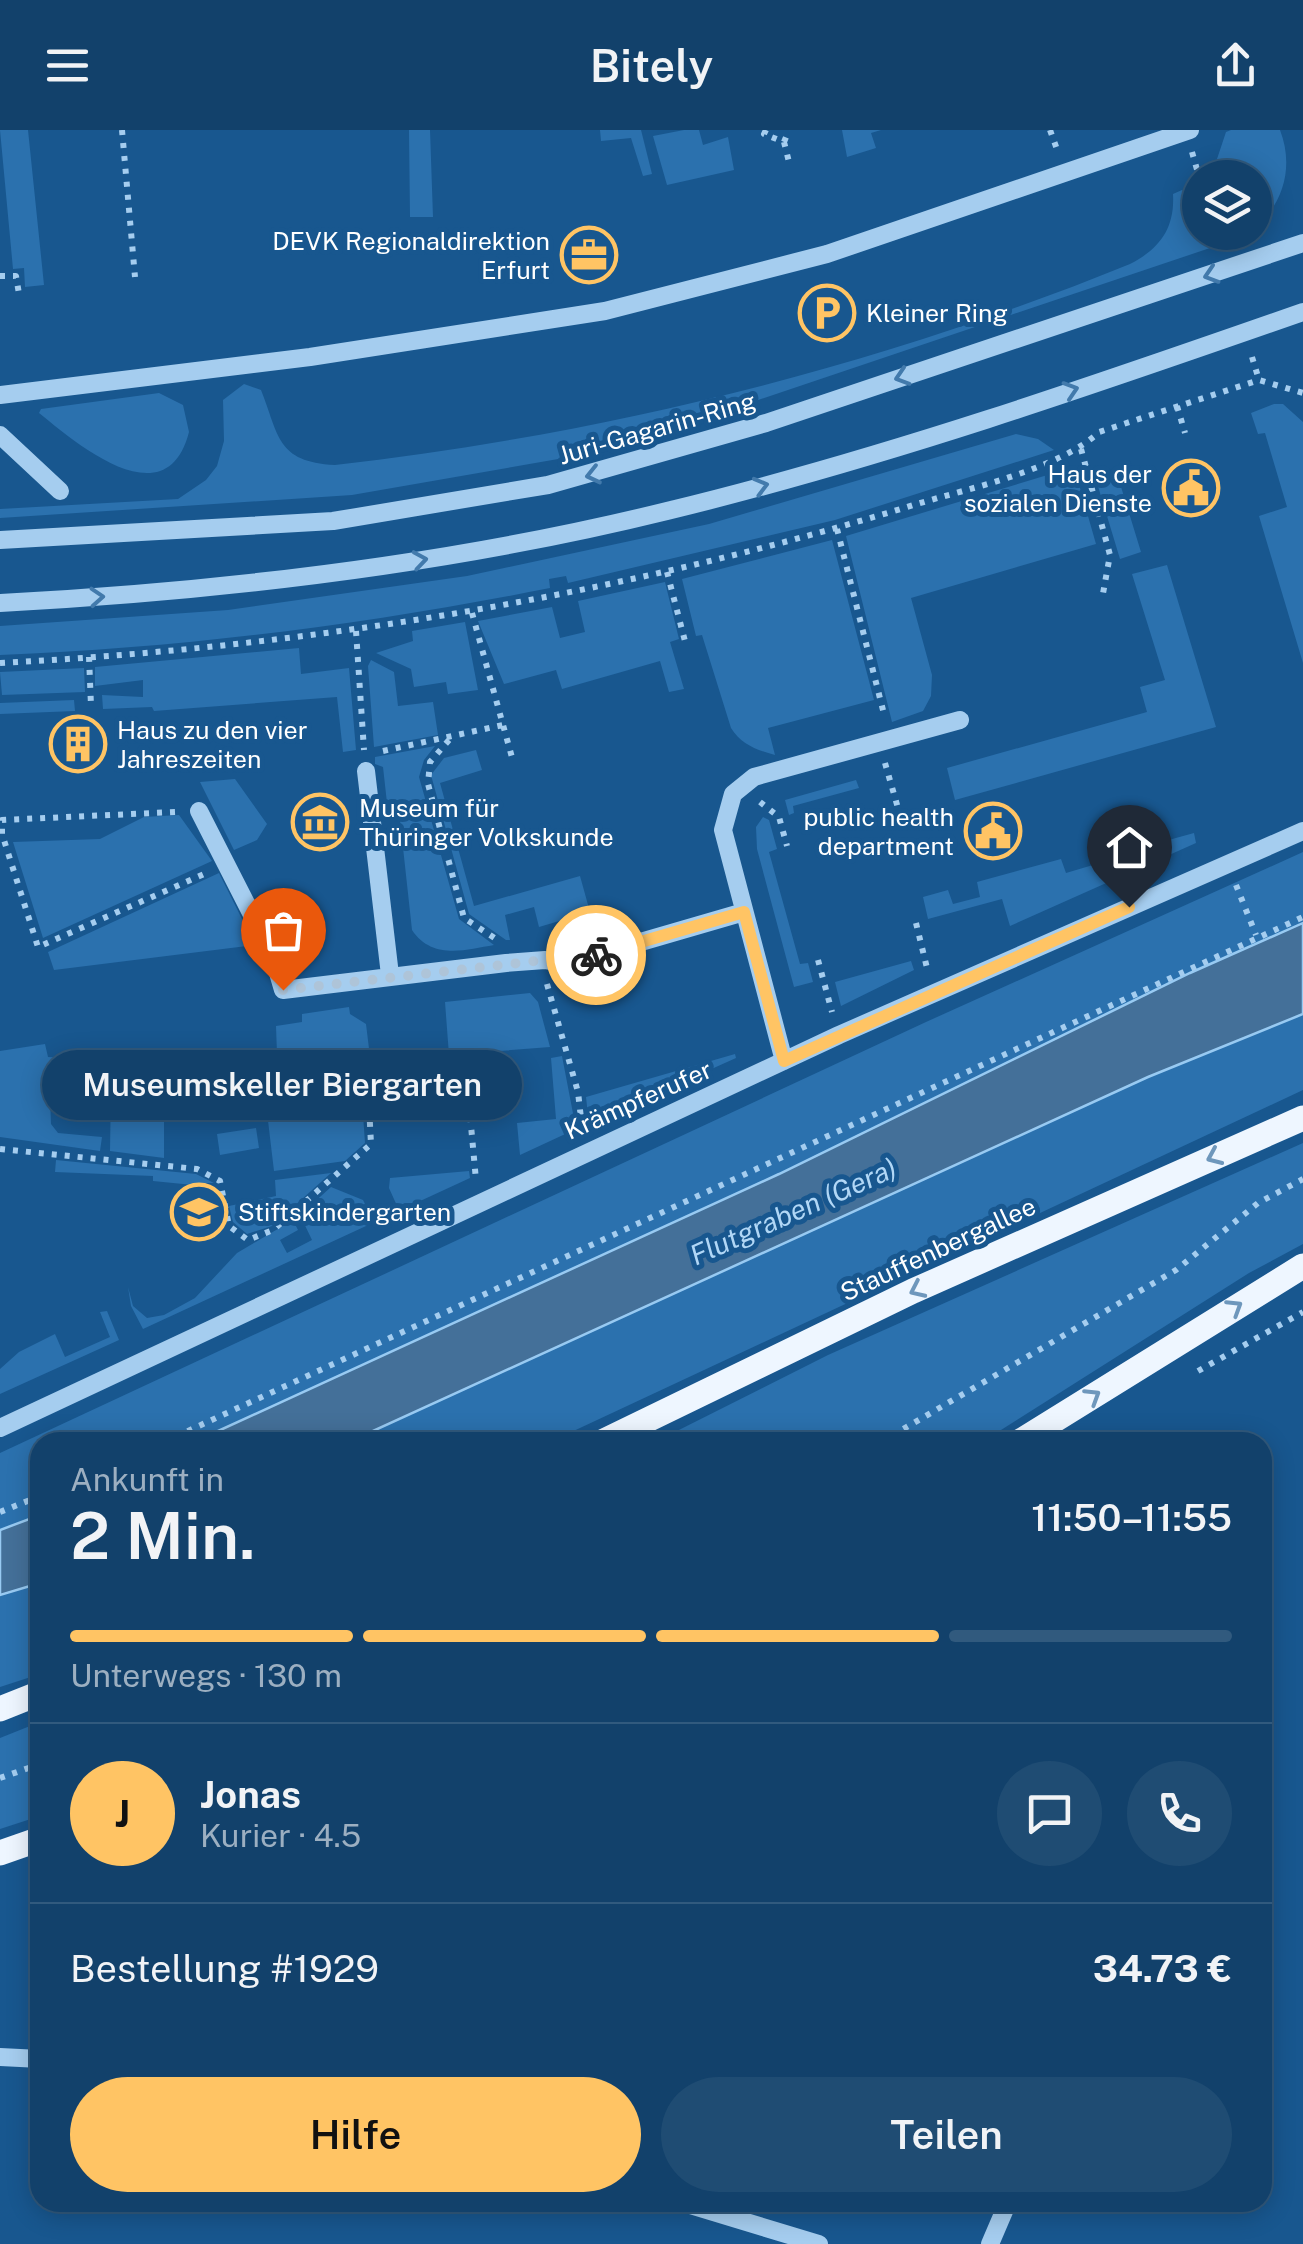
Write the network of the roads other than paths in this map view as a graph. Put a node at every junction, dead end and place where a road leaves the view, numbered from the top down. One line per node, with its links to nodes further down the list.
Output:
1 (1190, 130): 4 (street)
2 (1303, 243): 7 (street, Juri-Gagarin-Ring, one-way to 7)
3 (1303, 312): 8 (street, one-way to 3)
4 (0, 394)
5 (0, 435): 6 (street)
6 (60, 491)
7 (0, 540)
8 (0, 603)
9 (960, 720): 13 (street)
10 (366, 771): 14 (street)
11 (199, 811): 14 (street)
12 (1303, 831): 15 (street, Krämpferufer)
13 (744, 912): 14 (street); 15 (street)
14 (390, 976)
15 (784, 1061): 18 (street, Krämpferufer)
16 (1303, 1118): 19 (main road, Stauffenbergallee, one-way to 19)
17 (1303, 1266): 20 (main road, one-way to 17)
18 (0, 1428)
19 (623, 1432)
20 (1035, 1432)
21 (30, 1697): 22 (main road)
22 (0, 1708)
23 (30, 1842): 24 (main road)
24 (0, 1852)
25 (0, 2057): 26 (street)
26 (30, 2058)
27 (713, 2212): 29 (street)
28 (1004, 2212): 30 (street)
29 (819, 2244)
30 (990, 2244)

